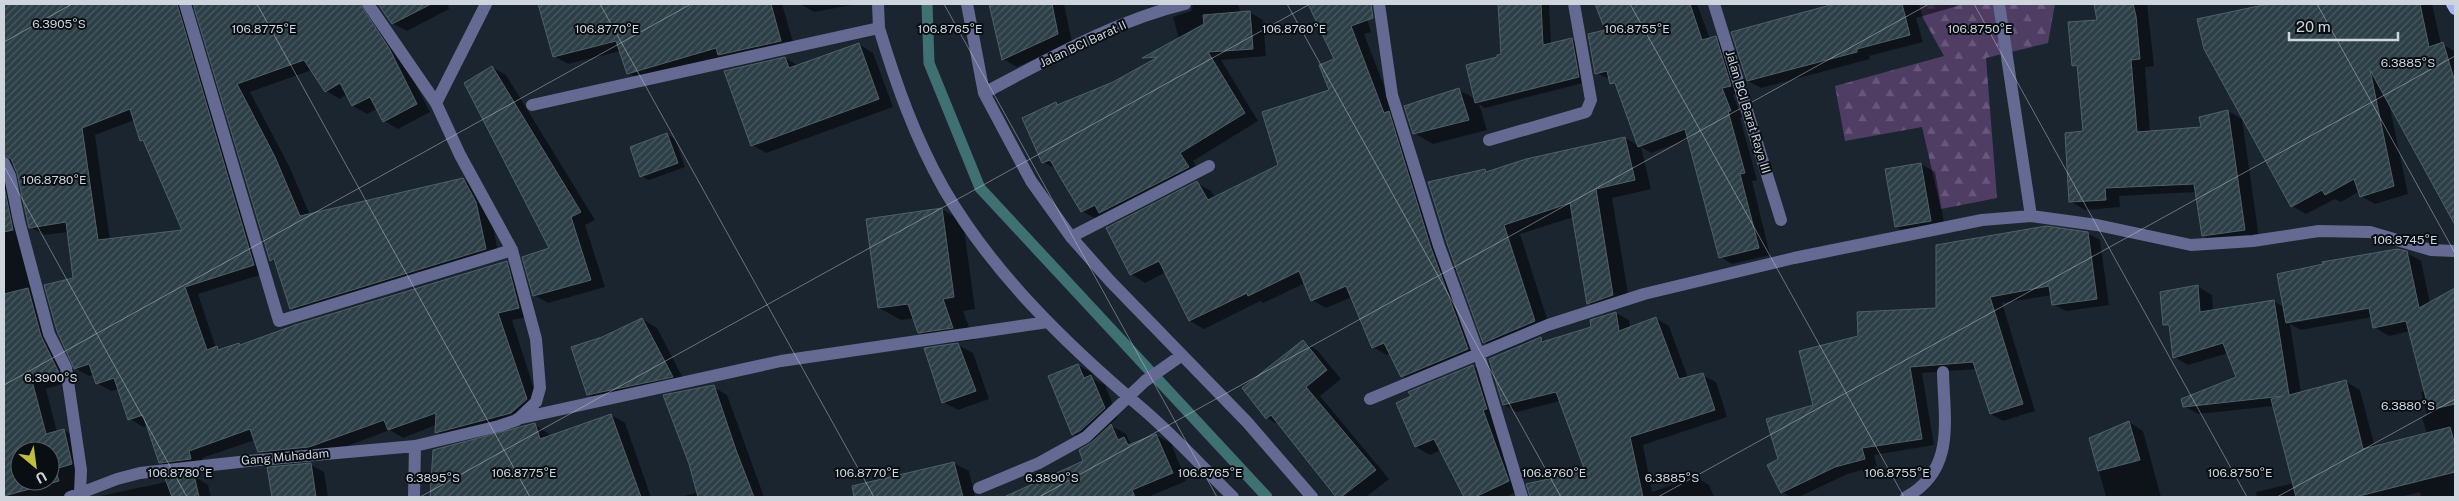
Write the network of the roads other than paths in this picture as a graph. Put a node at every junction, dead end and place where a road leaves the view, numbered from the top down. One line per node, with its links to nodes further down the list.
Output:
1 (185, 4): 23 (street)
2 (368, 4): 15 (street)
3 (486, 4): 15 (street)
4 (878, 4): 13 (street)
5 (967, 4): 14 (street)
6 (1185, 4): 14 (street, Jalan BCI Barat II)
7 (1379, 4): 26 (street)
8 (1574, 4): 17 (street)
9 (1714, 4): 21 (street, Jalan BCI Barat Raya III)
10 (1999, 4): 20 (street)
11 (2452, 4): 12 (main road)
12 (2455, 10)
13 (879, 28): 16 (street); 25 (street)
14 (984, 93): 22 (street)
15 (436, 103): 23 (street)
16 (532, 106)
17 (1490, 140)
18 (4, 163): 34 (street)
19 (1209, 166): 22 (street)
20 (2031, 216): 24 (street); 26 (street)
21 (1781, 220)
22 (1071, 237): 27 (street)
23 (512, 250): 31 (street)
24 (2455, 252)
25 (1048, 322): 29 (street); 31 (street, Gang Muhadam)
26 (1479, 354): 30 (street); 38 (street)
27 (1182, 355): 29 (street); 37 (street)
28 (1943, 372): 39 (street)
29 (1128, 397): 33 (street); 36 (street)
30 (1370, 399)
31 (517, 420): 32 (street, Gang Muhadam)
32 (415, 446): 34 (street, Gang Muhadam); 35 (street)
33 (979, 488)
34 (75, 495)
35 (414, 497)
36 (1233, 497)
37 (1312, 497)
38 (1522, 497)
39 (1906, 497)

